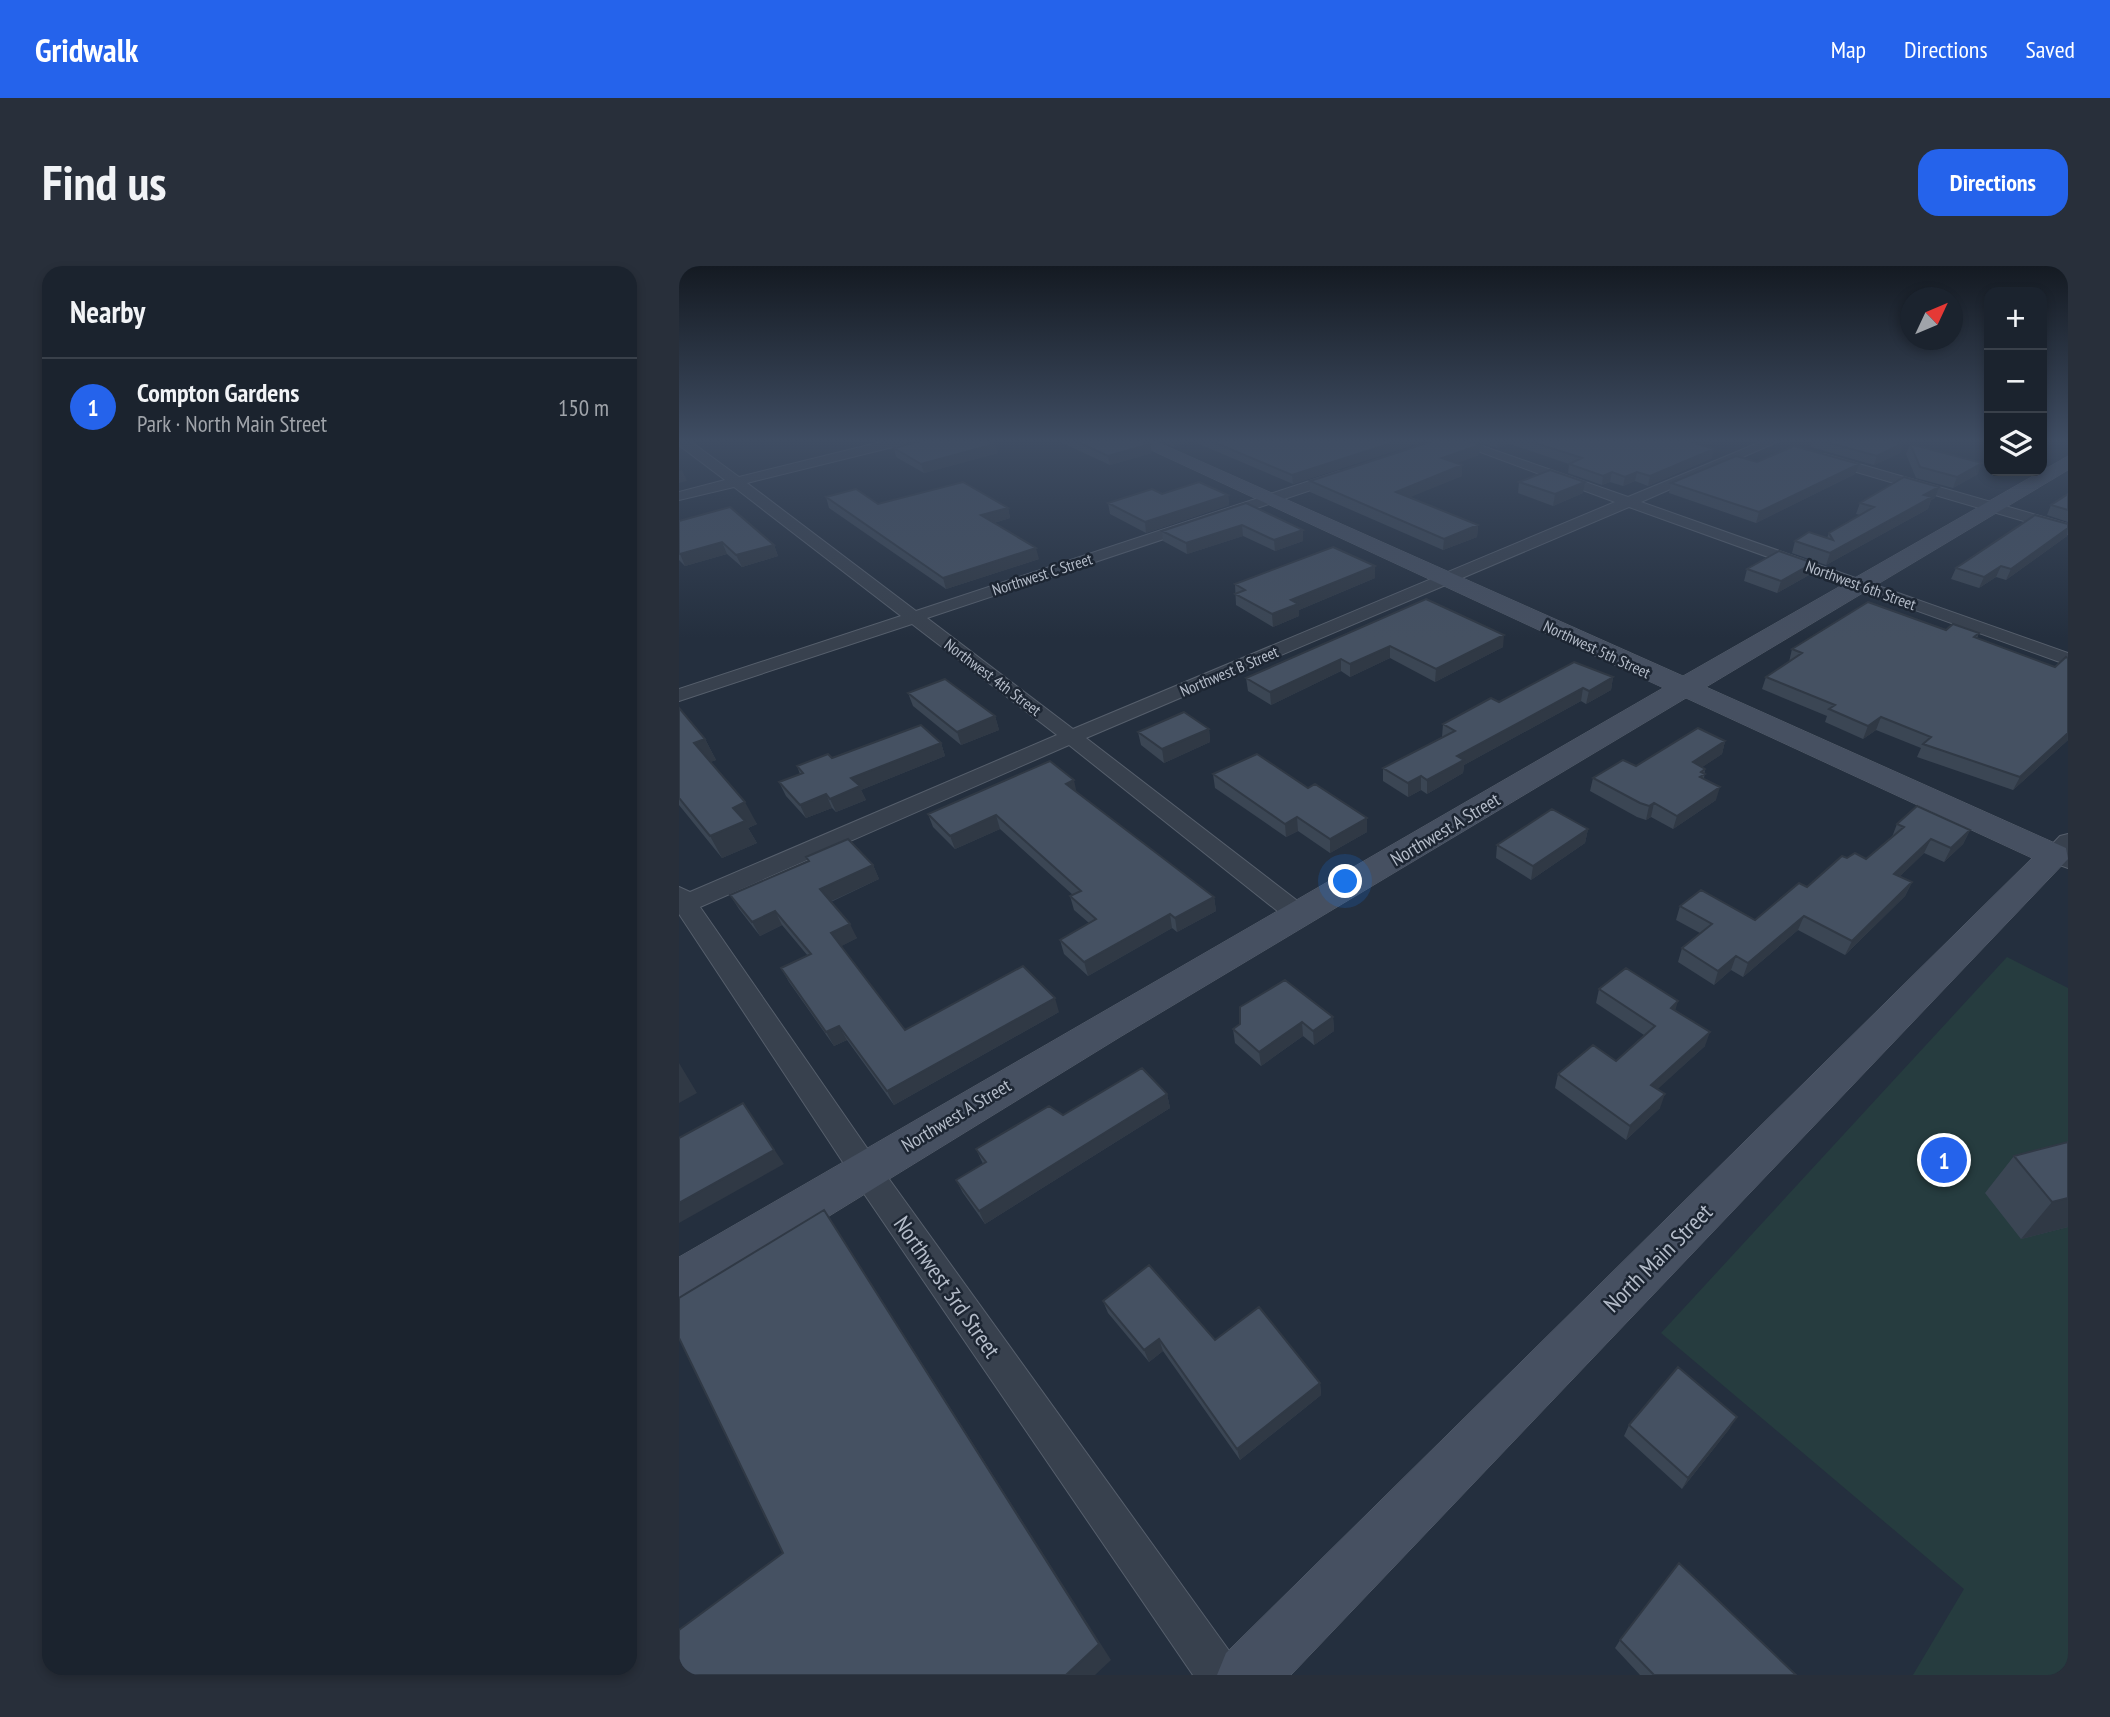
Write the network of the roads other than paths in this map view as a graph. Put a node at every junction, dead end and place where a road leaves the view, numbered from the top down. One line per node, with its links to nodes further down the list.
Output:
1 (771, 507): 10 (street, Northwest 4th Street)
2 (1245, 507): 10 (street, Northwest C Street)
3 (1285, 507): 8 (street, Northwest 5th Street)
4 (1617, 507): 8 (street, Northwest B Street)
5 (1641, 507): 9 (street, Northwest 6th Street)
6 (1992, 507): 7 (street); 9 (street, Northwest A Street)
7 (2068, 529)
8 (1445, 579): 12 (street, Northwest 5th Street); 14 (street, Northwest B Street)
9 (1860, 584): 11 (street, Northwest 6th Street); 12 (street, Northwest A Street)
10 (913, 617): 13 (street, Northwest C Street); 14 (street, Northwest 4th Street)
11 (2068, 659)
12 (1682, 688): 15 (street, Northwest 5th Street); 17 (street, Northwest A Street)
13 (679, 695)
14 (1073, 738): 16 (street, Northwest B Street); 17 (street, Northwest 4th Street)
15 (2063, 852): 21 (street, North Main Street)
16 (682, 899): 18 (street, Northwest 3rd Street)
17 (1300, 915): 18 (street, Northwest A Street)
18 (865, 1170): 19 (street, Northwest A Street); 20 (street, Northwest 3rd Street)
19 (679, 1282)
20 (1219, 1675)
21 (1248, 1675)

